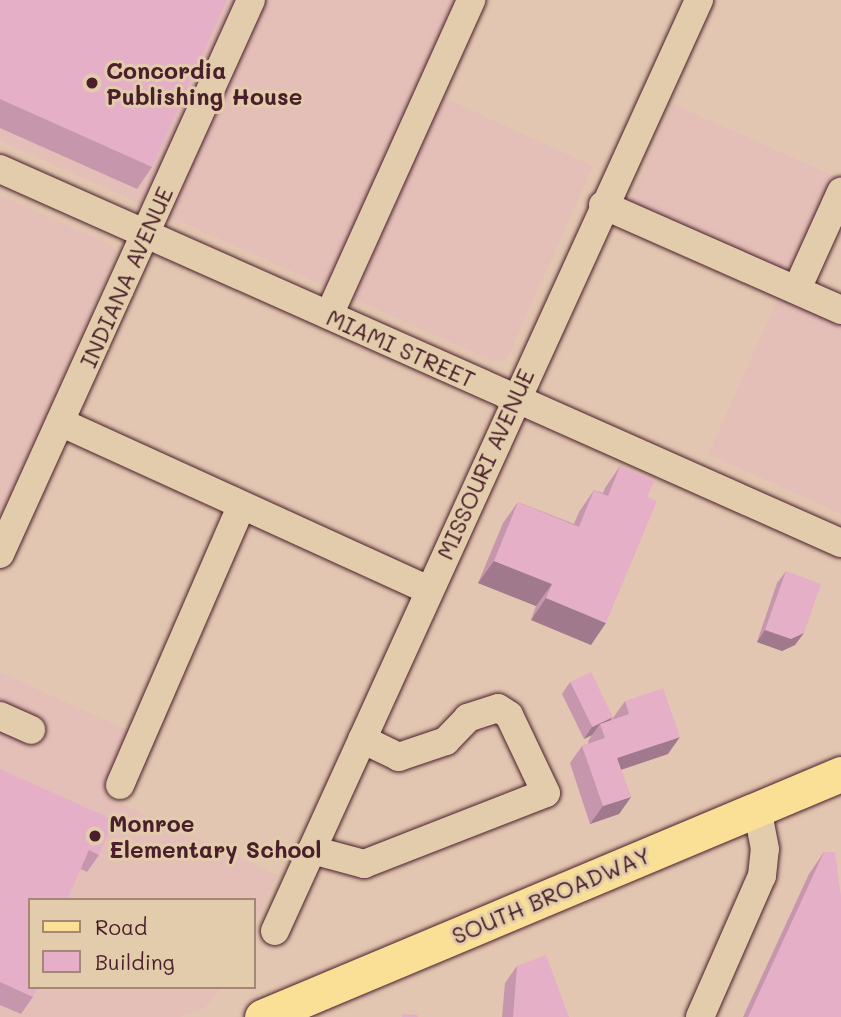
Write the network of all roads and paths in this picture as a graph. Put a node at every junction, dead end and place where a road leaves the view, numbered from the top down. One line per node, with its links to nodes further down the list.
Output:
1 (251, 0): 7 (street, INDIANA AVENUE)
2 (471, 0): 10 (street)
3 (699, 0): 6 (street, MISSOURI AVENUE)
4 (0, 169): 7 (street, MIAMI STREET)
5 (841, 192): 8 (street)
6 (603, 205): 8 (street); 11 (street, MISSOURI AVENUE)
7 (146, 234): 10 (street, MIAMI STREET); 12 (street, INDIANA AVENUE)
8 (797, 289): 9 (street)
9 (841, 310)
10 (329, 316): 11 (street, MIAMI STREET)
11 (514, 398): 14 (street, MIAMI STREET); 16 (street, MISSOURI AVENUE)
12 (60, 422): 13 (street); 15 (street, INDIANA AVENUE)
13 (242, 505): 16 (street); 21 (street)
14 (841, 543)
15 (0, 554)
16 (428, 590): 19 (street, MISSOURI AVENUE)
17 (0, 716): 18 (street)
18 (31, 730)
19 (362, 739): 23 (street, MISSOURI AVENUE); 23 (street)
20 (841, 774): 22 (main road, SOUTH BROADWAY)
21 (120, 785)
22 (757, 808): 25 (main road, SOUTH BROADWAY); 26 (street)
23 (312, 850): 24 (street, MISSOURI AVENUE)
24 (275, 931)
25 (261, 1017)
26 (700, 1017)

